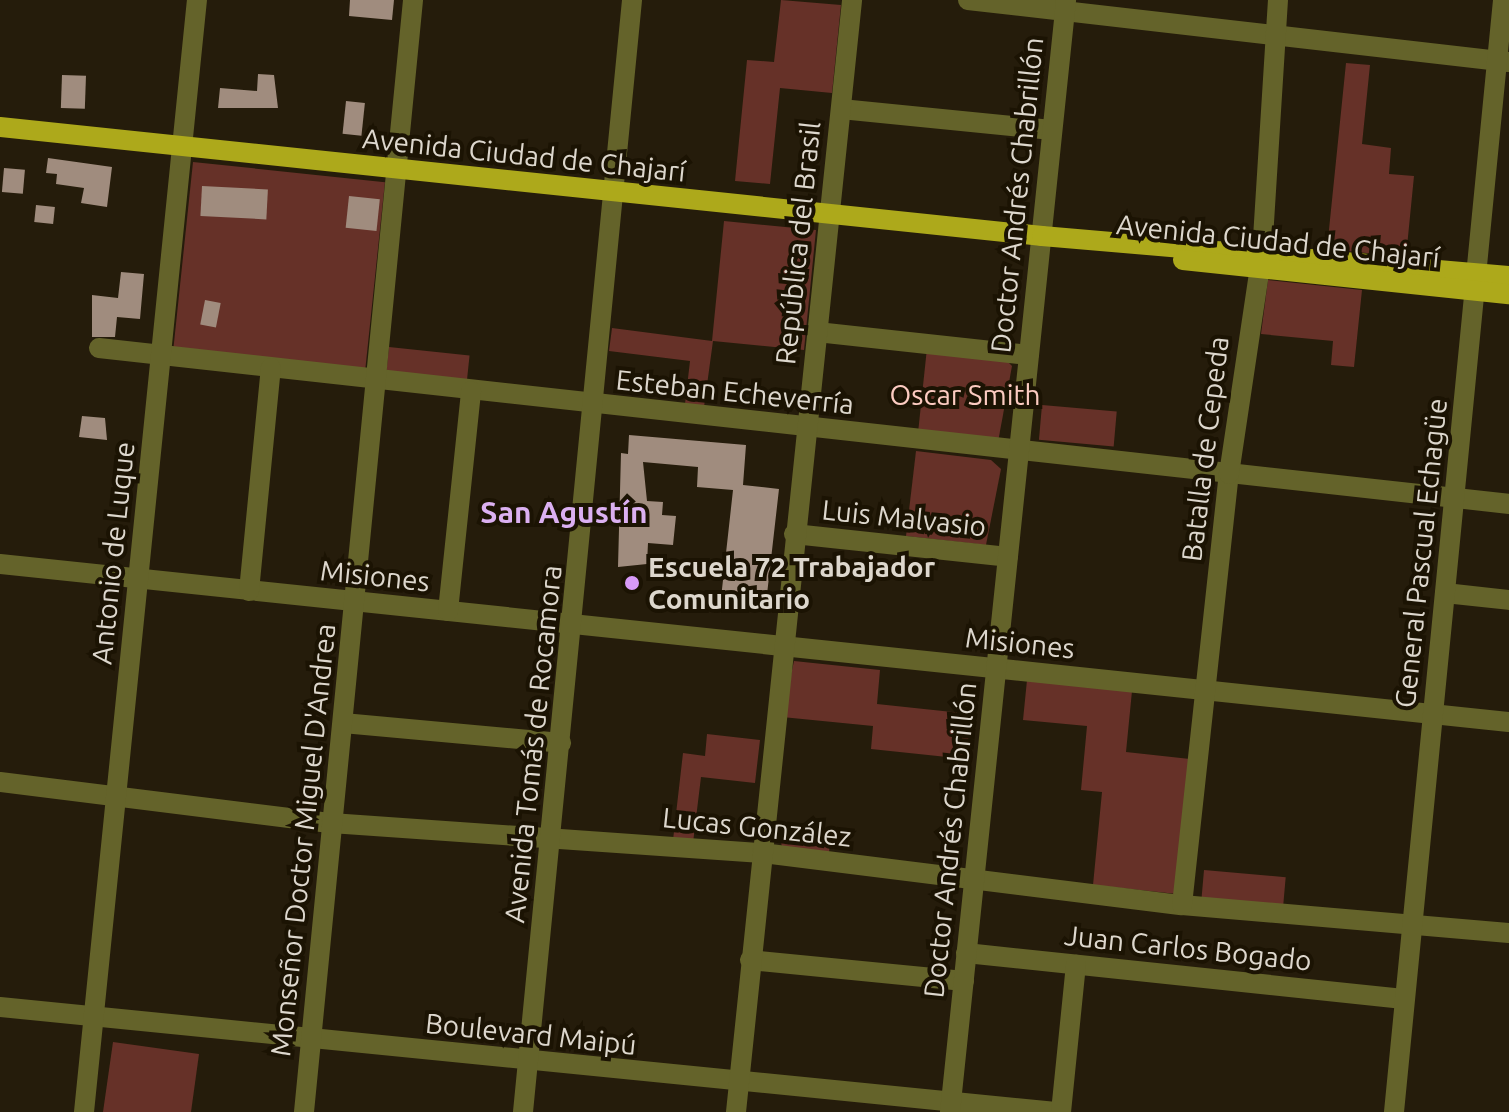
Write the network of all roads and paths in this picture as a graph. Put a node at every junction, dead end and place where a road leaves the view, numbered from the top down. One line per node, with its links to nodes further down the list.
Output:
1 (197, 0): 14 (street, Antonio de Luque)
2 (413, 0): 15 (street, Monseñor Doctor Miguel D'Andrea)
3 (632, 0): 16 (street, Avenida Tomás de Rocamora)
4 (852, 0): 11 (street, República del Brasil)
5 (968, 0): 8 (street)
6 (1278, 0): 9 (street, Batalla de Cepeda)
7 (1503, 0): 10 (street, General Pascual Echagüe)
8 (1065, 6): 9 (street); 13 (street, Doctor Andrés Chabrillón)
9 (1275, 35): 10 (street); 19 (street, Batalla de Cepeda)
10 (1503, 61): 21 (street, General Pascual Echagüe)
11 (841, 109): 13 (street); 17 (street, República del Brasil)
12 (0, 127): 14 (main road, Avenida Ciudad de Chajarí)
13 (1052, 130): 18 (street, Doctor Andrés Chabrillón)
14 (187, 148): 15 (main road, Avenida Ciudad de Chajarí); 26 (street, Antonio de Luque)
15 (396, 170): 16 (main road, Avenida Ciudad de Chajarí); 28 (street, Monseñor Doctor Miguel D'Andrea)
16 (613, 193): 17 (main road, Avenida Ciudad de Chajarí); 30 (street, Avenida Tomás de Rocamora)
17 (827, 214): 18 (main road, Avenida Ciudad de Chajarí); 23 (street, República del Brasil)
18 (1042, 236): 19 (main road, Avenida Ciudad de Chajarí); 25 (street, Doctor Andrés Chabrillón)
19 (1259, 261): 21 (main road, Avenida Ciudad de Chajarí); 33 (street, Batalla de Cepeda)
20 (1509, 276): 21 (main road, Avenida Ciudad de Chajarí)
21 (1478, 282): 22 (main road, Avenida Ciudad de Chajarí); 34 (street, General Pascual Echagüe)
22 (1509, 294)
23 (817, 332): 25 (street); 31 (street, República del Brasil)
24 (99, 348): 26 (street, Esteban Echeverría)
25 (1029, 355): 32 (street, Doctor Andrés Chabrillón)
26 (161, 356): 27 (street, Esteban Echeverría); 39 (street, Antonio de Luque)
27 (271, 368): 28 (street, Esteban Echeverría); 40 (street)
28 (375, 379): 29 (street, Esteban Echeverría); 43 (street, Monseñor Doctor Miguel D'Andrea)
29 (471, 391): 30 (street, Esteban Echeverría); 44 (street)
30 (596, 405): 31 (street, Esteban Echeverría); 45 (street, Avenida Tomás de Rocamora)
31 (806, 429): 32 (street, Esteban Echeverría); 36 (street, República del Brasil)
32 (1018, 452): 33 (street, Esteban Echeverría); 37 (street, Doctor Andrés Chabrillón)
33 (1229, 474): 34 (street, Esteban Echeverría); 48 (street, Batalla de Cepeda)
34 (1455, 498): 35 (street, Esteban Echeverría); 41 (street, General Pascual Echagüe)
35 (1509, 504)
36 (794, 534): 37 (street, Luis Malvasio); 46 (street, República del Brasil)
37 (1008, 557): 47 (street, Doctor Andrés Chabrillón)
38 (0, 564): 39 (street, Misiones)
39 (138, 579): 40 (street, Misiones); 54 (street, Antonio de Luque)
40 (249, 591): 43 (street, Misiones)
41 (1445, 593): 42 (street); 49 (street, General Pascual Echagüe)
42 (1509, 600)
43 (355, 602): 44 (street, Misiones); 51 (street, Monseñor Doctor Miguel D'Andrea)
44 (448, 611): 45 (street, Misiones)
45 (572, 624): 46 (street, Misiones); 52 (street, Avenida Tomás de Rocamora)
46 (783, 645): 47 (street, Misiones); 57 (street, República del Brasil)
47 (996, 669): 48 (street, Misiones); 58 (street, Doctor Andrés Chabrillón)
48 (1206, 691): 49 (street, Misiones); 59 (street, Batalla de Cepeda)
49 (1432, 714): 50 (street, Misiones); 60 (street, General Pascual Echagüe)
50 (1509, 722)
51 (343, 723): 52 (street); 55 (street, Monseñor Doctor Miguel D'Andrea)
52 (561, 743): 56 (street, Avenida Tomás de Rocamora)
53 (0, 782): 54 (street, Lucas González)
54 (115, 797): 55 (street, Lucas González); 68 (street, Antonio de Luque)
55 (331, 823): 56 (street, Lucas González); 69 (street, Monseñor Doctor Miguel D'Andrea)
56 (552, 838): 57 (street, Lucas González); 70 (street, Avenida Tomás de Rocamora)
57 (762, 853): 58 (street, Lucas González); 63 (street, República del Brasil)
58 (972, 880): 59 (street, Lucas González); 62 (street, Doctor Andrés Chabrillón)
59 (1182, 905): 60 (street, Lucas González)
60 (1410, 921): 61 (street, Lucas González); 66 (street, General Pascual Echagüe)
61 (1509, 933)
62 (966, 953): 64 (street, Juan Carlos Bogado); 65 (street, Doctor Andrés Chabrillón)
63 (750, 960): 65 (street); 71 (street, República del Brasil)
64 (1076, 965): 66 (street, Juan Carlos Bogado); 77 (street)
65 (964, 981): 72 (street, Doctor Andrés Chabrillón)
66 (1404, 999): 78 (street, General Pascual Echagüe)
67 (0, 1007): 68 (street, Boulevard Maipú)
68 (94, 1017): 69 (street, Boulevard Maipú); 73 (street, Antonio de Luque)
69 (311, 1041): 70 (street, Boulevard Maipú); 74 (street, Monseñor Doctor Miguel D'Andrea)
70 (528, 1062): 71 (street, Boulevard Maipú); 75 (street, Avenida Tomás de Rocamora)
71 (739, 1083): 72 (street, Boulevard Maipú); 76 (street, República del Brasil)
72 (950, 1107): 77 (street, Boulevard Maipú)
73 (84, 1112)
74 (304, 1112)
75 (523, 1112)
76 (736, 1112)
77 (1059, 1112)
78 (1394, 1112)

